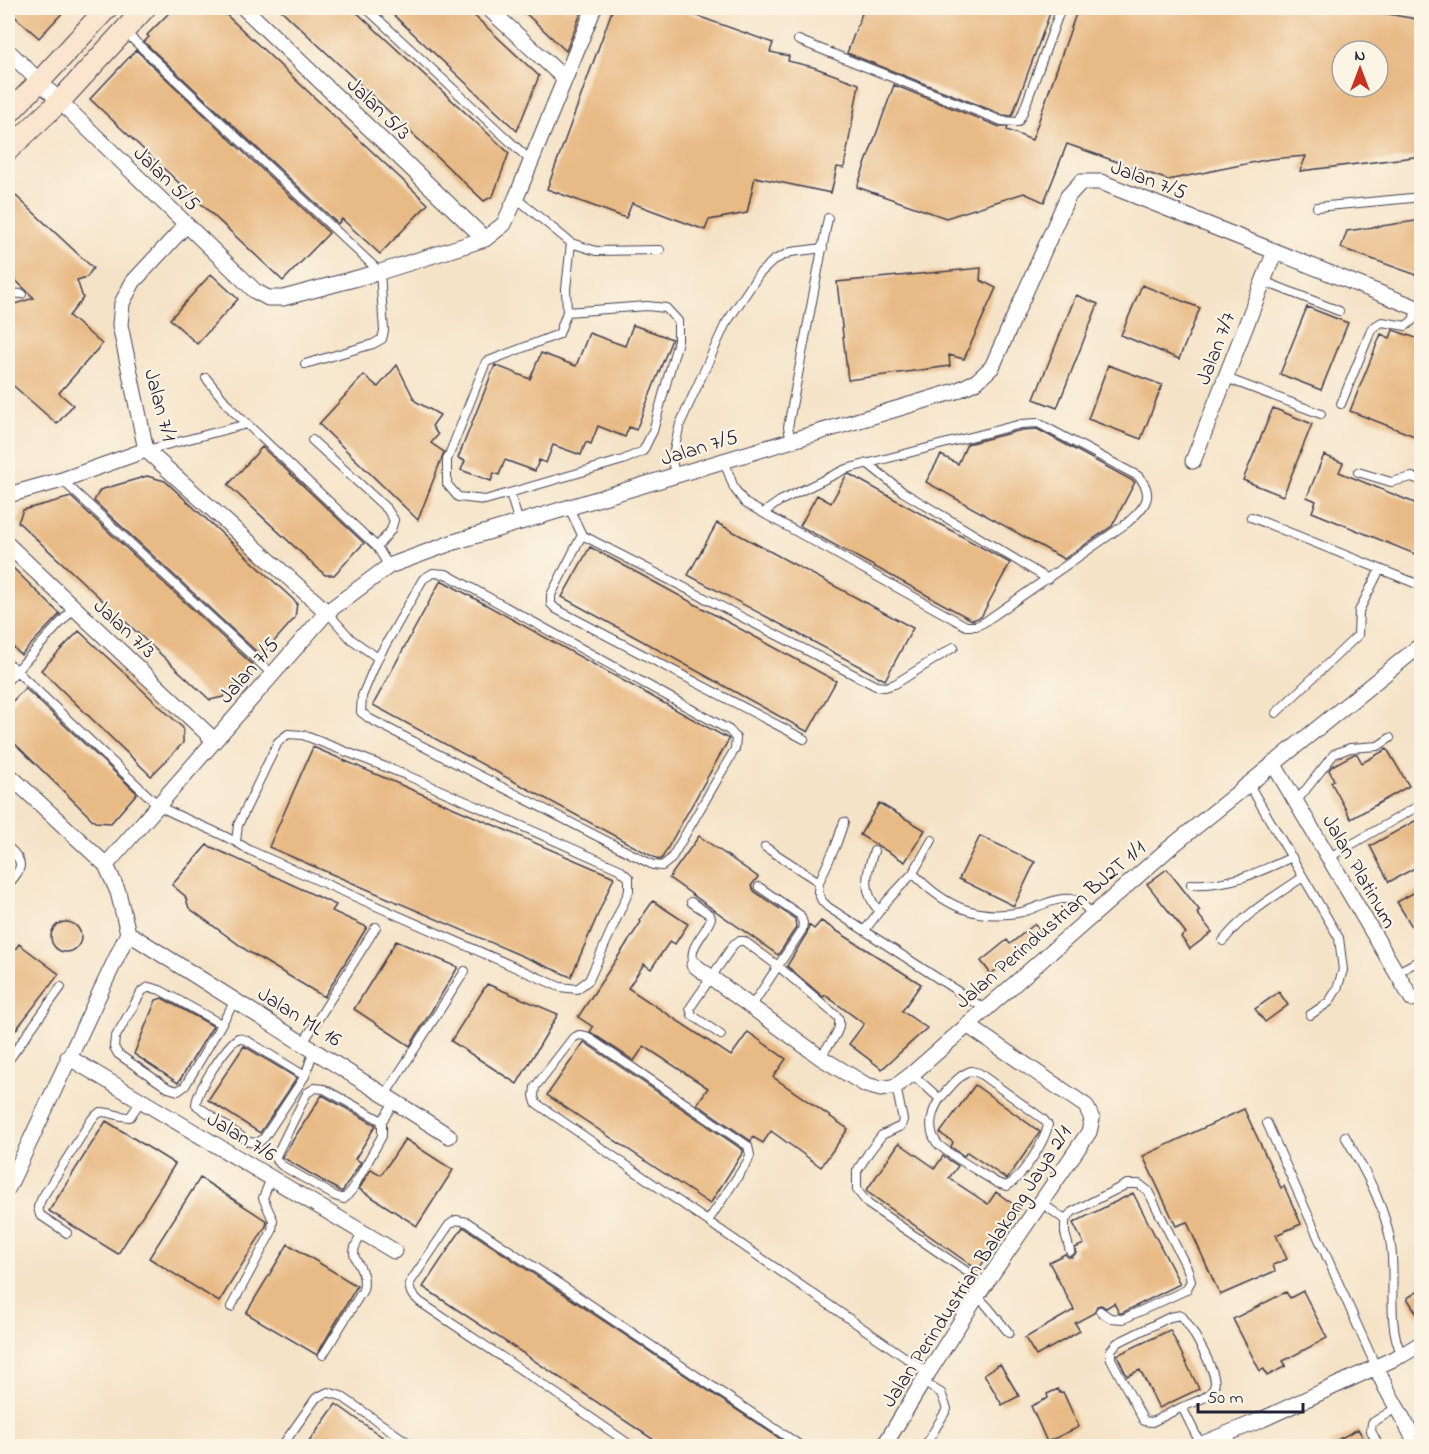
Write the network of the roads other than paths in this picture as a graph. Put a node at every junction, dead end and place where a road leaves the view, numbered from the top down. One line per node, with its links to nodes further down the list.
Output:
1 (107, 8): 12 (street)
2 (145, 8): 8 (street)
3 (244, 8): 22 (street, Jalan 5/3)
4 (366, 8): 16 (lane)
5 (488, 8): 11 (street)
6 (594, 8): 11 (street)
7 (1061, 8): 9 (lane)
8 (124, 31): 13 (street); 27 (lane)
9 (798, 40)
10 (8, 51): 12 (street, Jalan 5/5)
11 (565, 79): 16 (street)
12 (40, 81): 13 (street, Jalan 5/5); 14 (street)
13 (59, 102): 15 (street); 21 (street, Jalan 5/5)
14 (8, 114)
15 (8, 150)
16 (531, 161): 18 (street)
17 (1422, 197): 19 (lane)
18 (516, 198): 22 (street); 23 (lane)
19 (1317, 207)
20 (828, 218): 24 (lane)
21 (185, 226): 27 (street, Jalan 5/5); 42 (street, Jalan 7/1)
22 (485, 240): 27 (street)
23 (571, 243): 25 (lane); 33 (lane)
24 (823, 248): 41 (lane); 47 (lane)
25 (660, 250)
26 (1275, 251): 28 (street, Jalan 7/7); 31 (street, Jalan 7/5); 41 (street, Jalan 7/5)
27 (380, 272): 34 (lane)
28 (1263, 281): 32 (lane); 36 (street, Jalan 7/7)
29 (8, 293): 30 (lane)
30 (22, 294)
31 (1419, 309): 37 (lane)
32 (1339, 311)
33 (567, 312): 50 (lane); 50 (lane)
34 (304, 364)
35 (206, 378): 39 (lane)
36 (1226, 378): 38 (lane); 44 (street, Jalan 7/7)
37 (1341, 404)
38 (1321, 414)
39 (247, 424): 42 (lane); 58 (lane)
40 (312, 440): 58 (lane)
41 (791, 440): 43 (street, Jalan 7/5)
42 (146, 450): 48 (street); 64 (street, Jalan 7/1)
43 (724, 461): 47 (street, Jalan 7/5); 53 (lane)
44 (1193, 461)
45 (867, 463): 53 (lane); 61 (lane); 61 (lane)
46 (1358, 472): 49 (lane)
47 (675, 476): 52 (street, Jalan 7/5)
48 (62, 480): 51 (street); 70 (lane)
49 (1422, 481)
50 (510, 493): 55 (lane)
51 (8, 495)
52 (570, 508): 55 (street, Jalan 7/5); 56 (lane)
53 (763, 513): 61 (lane)
54 (1251, 517): 60 (lane)
55 (519, 523): 59 (street, Jalan 7/5)
56 (582, 535): 66 (lane); 74 (lane)
57 (8, 545): 63 (street, Jalan 7/3)
58 (377, 547): 59 (lane)
59 (389, 566): 64 (street, Jalan 7/5)
60 (1380, 569): 62 (lane); 72 (lane)
61 (1048, 579)
62 (1422, 586)
63 (74, 608): 69 (lane); 75 (street, Jalan 7/3)
64 (327, 612): 67 (lane); 70 (street, Jalan 7/5)
65 (1422, 644): 76 (street, Jalan Perindustrian BJ2T 1/1)
66 (954, 647)
67 (378, 658): 67 (lane)
68 (8, 663): 69 (lane)
69 (16, 671): 71 (lane); 81 (lane)
70 (272, 674): 75 (street, Jalan 7/5)
71 (8, 680)
72 (1276, 713)
73 (1390, 738): 79 (lane)
74 (804, 739)
75 (214, 740): 81 (street, Jalan 7/5)
76 (1273, 763): 78 (street, Jalan Perindustrian BJ2T 1/1); 79 (street, Jalan Platinum)
77 (8, 774): 90 (street)
78 (1248, 783): 88 (lane); 99 (street, Jalan Perindustrian BJ2T 1/1)
79 (1296, 802): 89 (street, Jalan Platinum)
80 (1420, 805): 89 (lane)
81 (159, 806): 84 (lane); 90 (street, Jalan 7/5)
82 (843, 822): 93 (lane)
83 (932, 840): 91 (lane)
84 (236, 842): 84 (lane)
85 (8, 847): 95 (lane)
86 (765, 847): 93 (lane)
87 (874, 851): 98 (lane)
88 (1292, 857): 92 (lane); 94 (lane)
89 (1328, 858): 108 (street, Jalan Platinum)
90 (106, 865): 102 (street)
91 (913, 873): 98 (lane); 99 (lane)
92 (1303, 877): 103 (lane); 115 (lane)
93 (819, 882): 101 (lane)
94 (1191, 884)
95 (8, 885)
96 (759, 887): 106 (lane)
97 (691, 902): 105 (lane)
98 (879, 911): 101 (lane)
99 (1093, 916): 114 (street, Jalan Perindustrian BJ2T 1/1)
100 (376, 927): 119 (lane)
101 (865, 930): 114 (lane)
102 (128, 933): 112 (street, Jalan ML 16); 121 (street)
103 (1223, 941)
104 (1422, 959): 108 (lane)
105 (694, 965): 109 (street)
106 (778, 966): 109 (lane); 113 (lane); 120 (lane)
107 (465, 971): 126 (lane)
108 (1396, 973): 111 (street, Jalan Platinum)
109 (710, 977): 113 (street); 118 (lane)
110 (61, 987): 122 (lane)
111 (1412, 999)
112 (236, 1000): 116 (lane); 119 (street, Jalan ML 16)
113 (751, 1007): 120 (street)
114 (985, 1009): 117 (street, Jalan Perindustrian BJ2T 1/1)
115 (1310, 1015)
116 (221, 1024): 116 (lane)
117 (967, 1025): 123 (street, Jalan Perindustrian BJ2T 1/1); 135 (street, Jalan Perindustrian Balakong Jaya 2/1)
118 (721, 1035)
119 (309, 1047): 124 (lane); 126 (street, Jalan ML 16)
120 (820, 1056): 125 (street)
121 (68, 1057): 128 (street, Jalan 7/6); 134 (street)
122 (8, 1061)
123 (912, 1074): 125 (street, Jalan Perindustrian BJ2T 1/1); 127 (lane)
124 (305, 1076): 124 (lane)
125 (897, 1086): 142 (lane)
126 (390, 1098): 129 (lane); 131 (street, Jalan ML 16)
127 (940, 1099): 127 (lane)
128 (141, 1101): 133 (street, Jalan 7/6); 138 (lane)
129 (382, 1121): 129 (lane)
130 (1267, 1123): 150 (lane)
131 (449, 1136)
132 (1345, 1136): 149 (lane)
133 (271, 1178): 139 (street, Jalan 7/6); 144 (lane)
134 (8, 1188)
135 (1042, 1203): 136 (lane); 143 (street, Jalan Perindustrian Balakong Jaya 2/1)
136 (1065, 1220): 141 (lane); 145 (lane)
137 (708, 1221): 137 (lane); 151 (lane)
138 (67, 1233)
139 (363, 1233): 140 (street, Jalan 7/6); 148 (lane)
140 (394, 1251)
141 (1070, 1251)
142 (966, 1271)
143 (977, 1296): 146 (lane); 151 (street, Jalan Perindustrian Balakong Jaya 2/1)
144 (231, 1307)
145 (1100, 1311)
146 (1009, 1334)
147 (1422, 1343): 149 (street)
148 (323, 1355)
149 (1402, 1355): 150 (street)
150 (1376, 1366): 153 (street); 160 (street)
151 (925, 1377): 158 (street, Jalan Perindustrian Balakong Jaya 2/1); 159 (lane)
152 (1182, 1407): 152 (lane); 160 (lane)
153 (1396, 1408): 161 (lane); 162 (street)
154 (282, 1446): 155 (lane)
155 (413, 1446)
156 (632, 1446): 157 (lane)
157 (801, 1446)
158 (884, 1446)
159 (925, 1446)
160 (1199, 1446)
161 (1379, 1446)
162 (1418, 1446)

